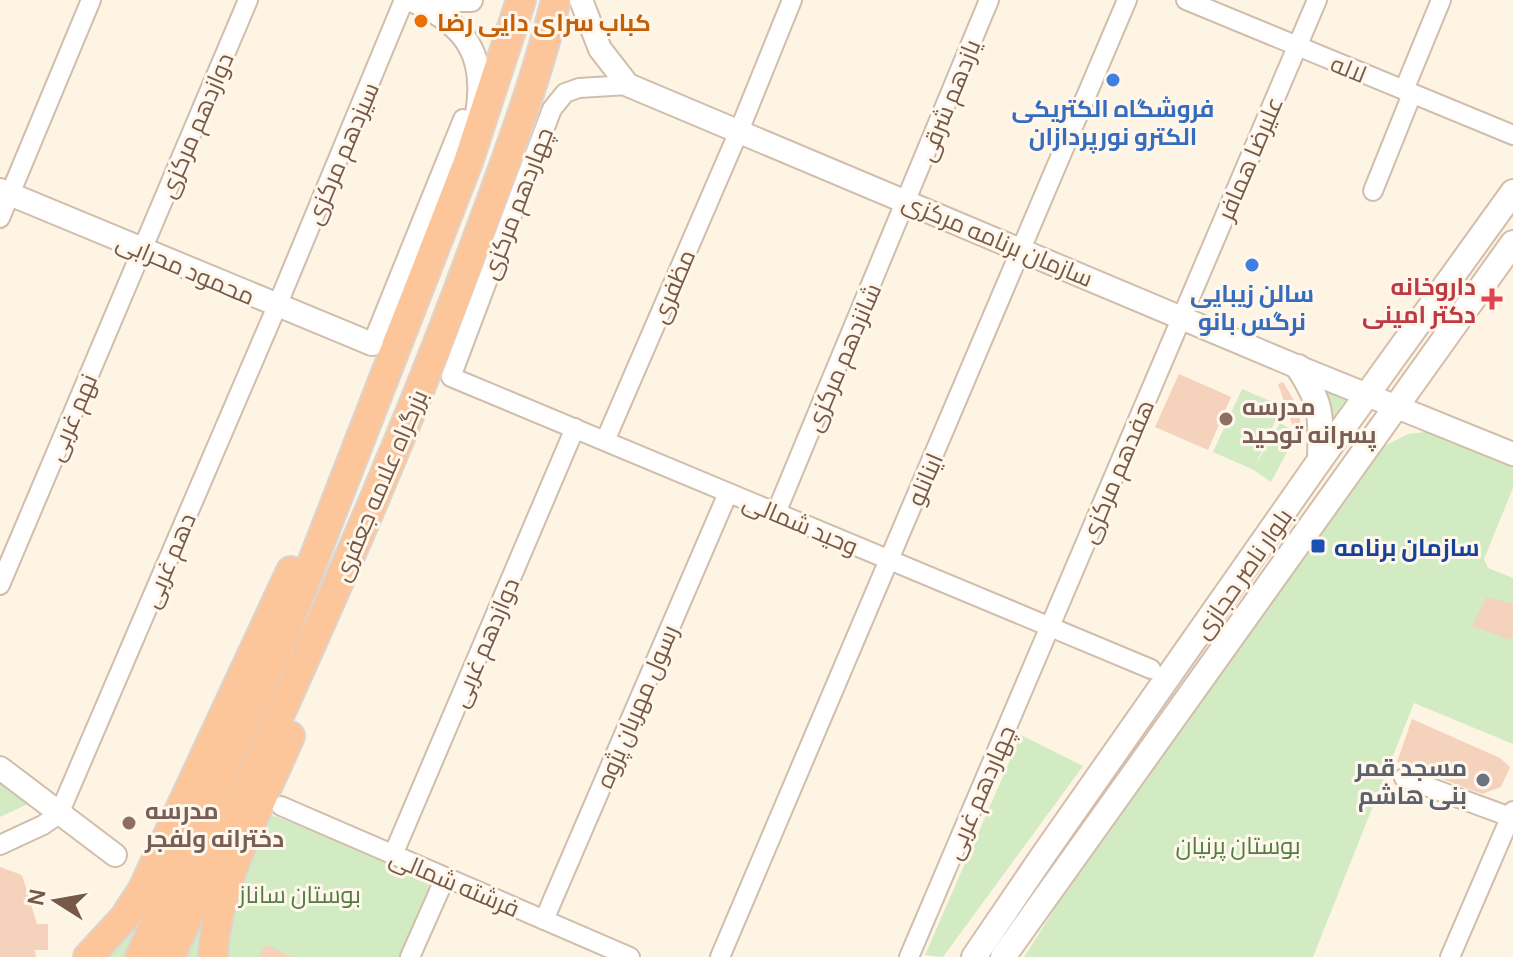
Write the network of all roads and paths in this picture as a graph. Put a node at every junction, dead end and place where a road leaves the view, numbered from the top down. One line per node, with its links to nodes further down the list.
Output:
1 (91, 0): 24 (street)
2 (248, 0): 29 (street, دوازدهم مرکزی)
3 (404, 0): 31 (street, سیزدهم مرکزی)
4 (411, 0): 22 (street)
5 (443, 0): 6 (street)
6 (471, 0)
7 (521, 0): 22 (highway, بزرگراه علامه جعفری)
8 (556, 0): 45 (highway, بزرگراه علامه جعفری)
9 (581, 0): 17 (street)
10 (792, 0): 20 (street, مظفری)
11 (989, 0): 26 (street, یازدهم شرقی)
12 (1127, 0): 30 (street, اینانلو)
13 (1186, 0): 16 (street, لاله)
14 (1317, 0): 16 (street, علیرضا همافر)
15 (1441, 0): 18 (street)
16 (1297, 46): 18 (street, لاله); 32 (street, علیرضا همافر)
17 (628, 85): 20 (street, سازمان برنامه مرکزی); 35 (street, چهاردهم مرکزی)
18 (1408, 92): 21 (street, لاله); 23 (street)
19 (463, 119): 33 (street)
20 (739, 131): 26 (street, سازمان برنامه مرکزی); 40 (street, مظفری)
21 (1513, 135)
22 (468, 162): 37 (highway, بزرگراه علامه جعفری)
23 (1373, 191)
24 (5, 192): 27 (street); 29 (street, محمود محرابی)
25 (1513, 192): 36 (main road, بلوار ناصر حجازی)
26 (907, 201): 30 (street, سازمان برنامه مرکزی); 44 (street, شانزدهم مرکزی)
27 (0, 218)
28 (1513, 243): 38 (main road, بلوار ناصر حجازی)
29 (143, 249): 31 (street, محمود محرابی); 47 (street, نهم غربی)
30 (1021, 250): 32 (street, سازمان برنامه مرکزی); 46 (street, اینانلو)
31 (277, 306): 33 (street, محمود محرابی); 53 (street, دهم غربی)
32 (1182, 316): 34 (street, سازمان برنامه مرکزی); 48 (street, هفدهم مرکزی)
33 (372, 344)
34 (1298, 367): 36 (street, سازمان برنامه مرکزی); 42 (main road)
35 (451, 377): 39 (street, وحید شمالی)
36 (1368, 393): 38 (street, سازمان برنامه مرکزی); 42 (main road, بلوار ناصر حجازی)
37 (374, 401): 63 (highway); 64 (highway, بزرگراه علامه جعفری)
38 (1397, 405): 41 (street, سازمان برنامه مرکزی); 60 (main road, بلوار ناصر حجازی)
39 (575, 428): 40 (street, وحید شمالی); 58 (street, دوازدهم غربی)
40 (605, 441): 43 (street, وحید شمالی)
41 (1513, 454)
42 (1320, 460): 59 (main road, بلوار ناصر حجازی)
43 (728, 493): 44 (street, وحید شمالی); 62 (street, رسول مهربان پژوه)
44 (776, 513): 46 (street, وحید شمالی)
45 (362, 531): 65 (highway, بزرگراه علامه جعفری); 66 (highway)
46 (889, 560): 48 (street, وحید شمالی); 69 (street, اینانلو)
47 (0, 585)
48 (1050, 627): 49 (street, وحید شمالی); 70 (street, چهاردهم غربی)
49 (1151, 669)
50 (0, 768): 53 (street)
51 (1404, 778): 54 (street)
52 (281, 806): 58 (street, فرشته شمالی)
53 (59, 814): 55 (street); 56 (street); 57 (street)
54 (1512, 815): 75 (street)
55 (0, 833)
56 (0, 845)
57 (115, 855)
58 (393, 855): 61 (street, فرشته شمالی)
59 (1042, 857): 71 (main road); 72 (main road, بلوار ناصر حجازی)
60 (1065, 874): 73 (main road, بلوار ناصر حجازی); 74 (main road)
61 (445, 878): 62 (street, فرشته شمالی); 67 (street)
62 (544, 920): 68 (street, فرشته شمالی)
63 (88, 957)
64 (140, 957)
65 (170, 957)
66 (213, 957)
67 (410, 957)
68 (630, 957)
69 (720, 957)
70 (909, 957)
71 (957, 957)
72 (974, 957)
73 (1003, 957)
74 (1016, 957)
75 (1450, 957)

